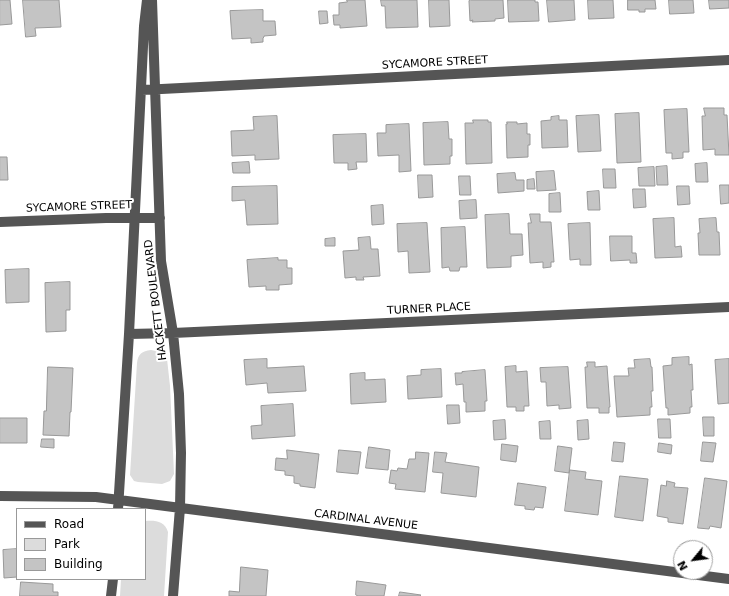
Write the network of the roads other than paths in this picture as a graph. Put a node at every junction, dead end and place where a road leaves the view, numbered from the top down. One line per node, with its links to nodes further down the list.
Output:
1 (147, 0): 5 (street, HACKETT BOULEVARD)
2 (152, 0): 4 (street, HACKETT BOULEVARD)
3 (729, 60): 4 (street, SYCAMORE STREET)
4 (155, 89): 5 (street, SYCAMORE STREET); 7 (street, HACKETT BOULEVARD)
5 (142, 90): 6 (street, HACKETT BOULEVARD)
6 (135, 217): 7 (street, SYCAMORE STREET); 8 (street, SYCAMORE STREET); 11 (street, HACKETT BOULEVARD)
7 (160, 218): 10 (street, HACKETT BOULEVARD)
8 (0, 222)
9 (729, 307): 10 (street, TURNER PLACE)
10 (173, 333): 11 (street, TURNER PLACE); 14 (street, HACKETT BOULEVARD)
11 (129, 334): 13 (street, HACKETT BOULEVARD)
12 (0, 496): 13 (street, CARDINAL AVENUE)
13 (119, 504): 14 (street, CARDINAL AVENUE)
14 (180, 508): 15 (street, CARDINAL AVENUE); 18 (street, HACKETT BOULEVARD)
15 (729, 579)
16 (113, 580): 17 (street)
17 (111, 596)
18 (173, 596)

